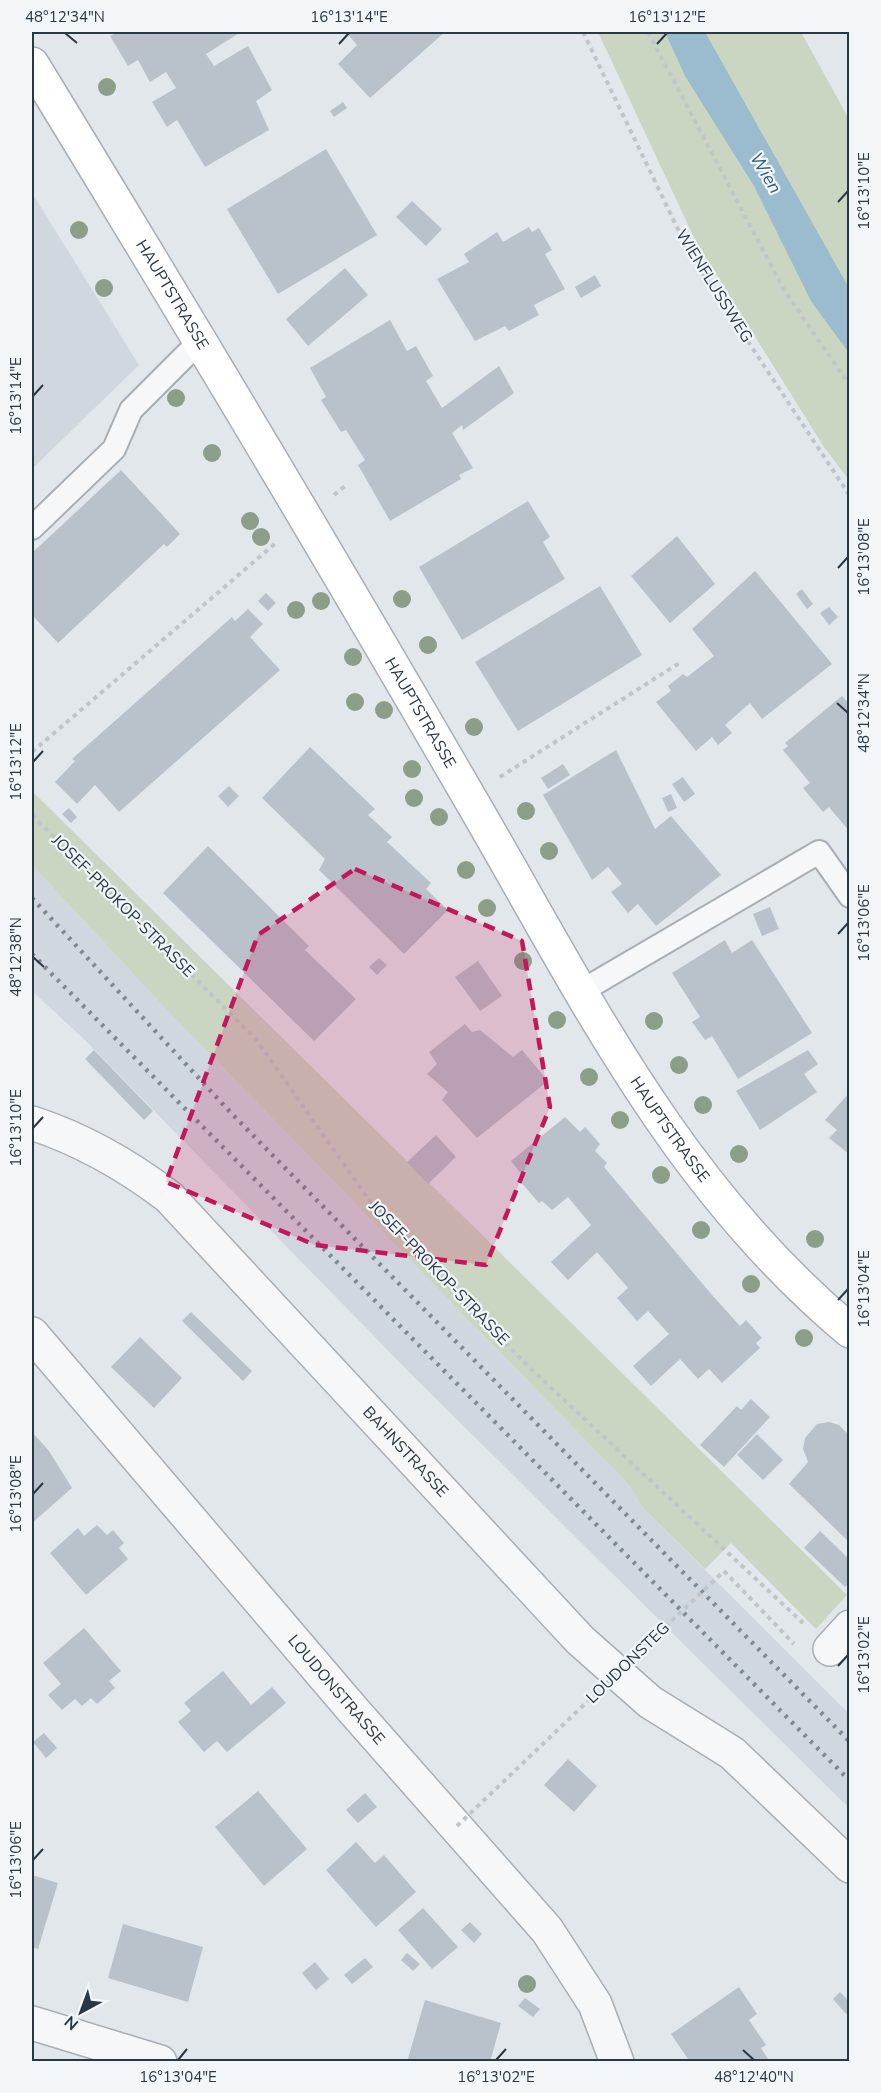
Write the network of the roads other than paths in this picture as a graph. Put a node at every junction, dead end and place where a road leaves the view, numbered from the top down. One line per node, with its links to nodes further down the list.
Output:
1 (32, 64): 2 (main road, HAUPTSTRASSE)
2 (200, 341): 3 (lane); 5 (main road, HAUPTSTRASSE)
3 (32, 528)
4 (849, 896): 5 (lane)
5 (580, 992): 7 (main road, HAUPTSTRASSE)
6 (32, 1123): 9 (street, BAHNSTRASSE)
7 (849, 1331)
8 (32, 1334): 12 (street, LOUDONSTRASSE)
9 (849, 1866)
10 (32, 2023): 11 (street)
11 (160, 2061)
12 (617, 2061)

